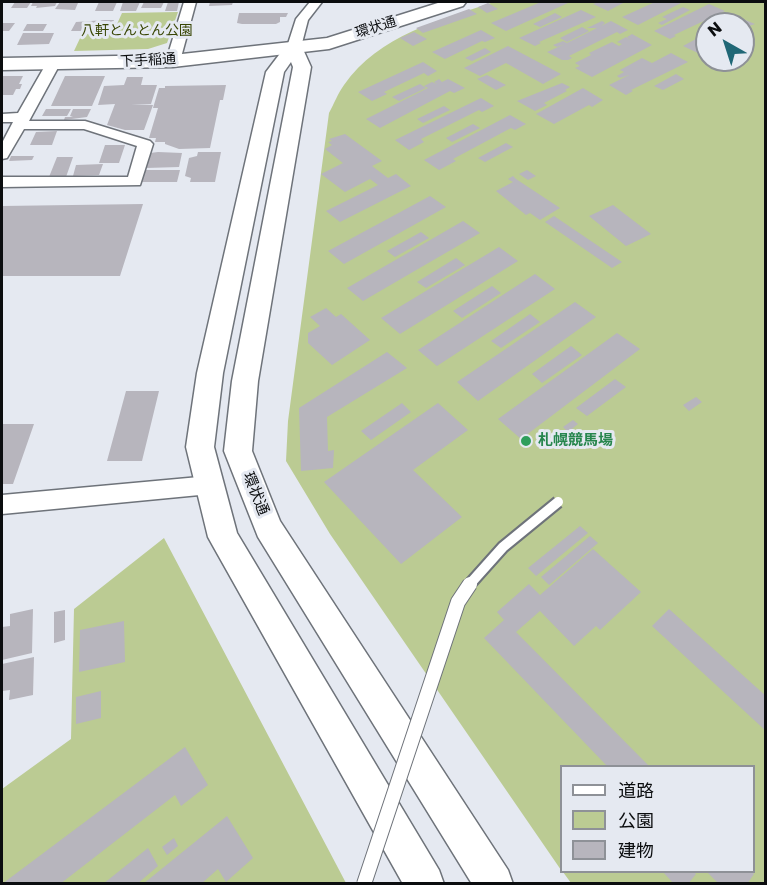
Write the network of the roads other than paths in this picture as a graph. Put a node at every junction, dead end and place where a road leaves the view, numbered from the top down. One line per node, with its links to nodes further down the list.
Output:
1 (190, 2): 6 (street)
2 (315, 2): 5 (street)
3 (417, 2): 5 (main road, 環状通)
4 (457, 2): 5 (main road, 環状通)
5 (294, 47): 6 (main road, 下手稲通); 13 (street, 環状通); 18 (street, 環状通)
6 (173, 60): 8 (main road, 下手稲通)
7 (2, 64): 8 (main road, 下手稲通)
8 (53, 64): 10 (street)
9 (2, 118): 10 (street)
10 (21, 121): 11 (street); 12 (street)
11 (2, 155)
12 (2, 182)
13 (210, 485): 15 (street); 17 (street, 環状通)
14 (558, 502): 16 (lane, bridge)
15 (2, 505)
16 (364, 884)
17 (425, 884)
18 (494, 884)

